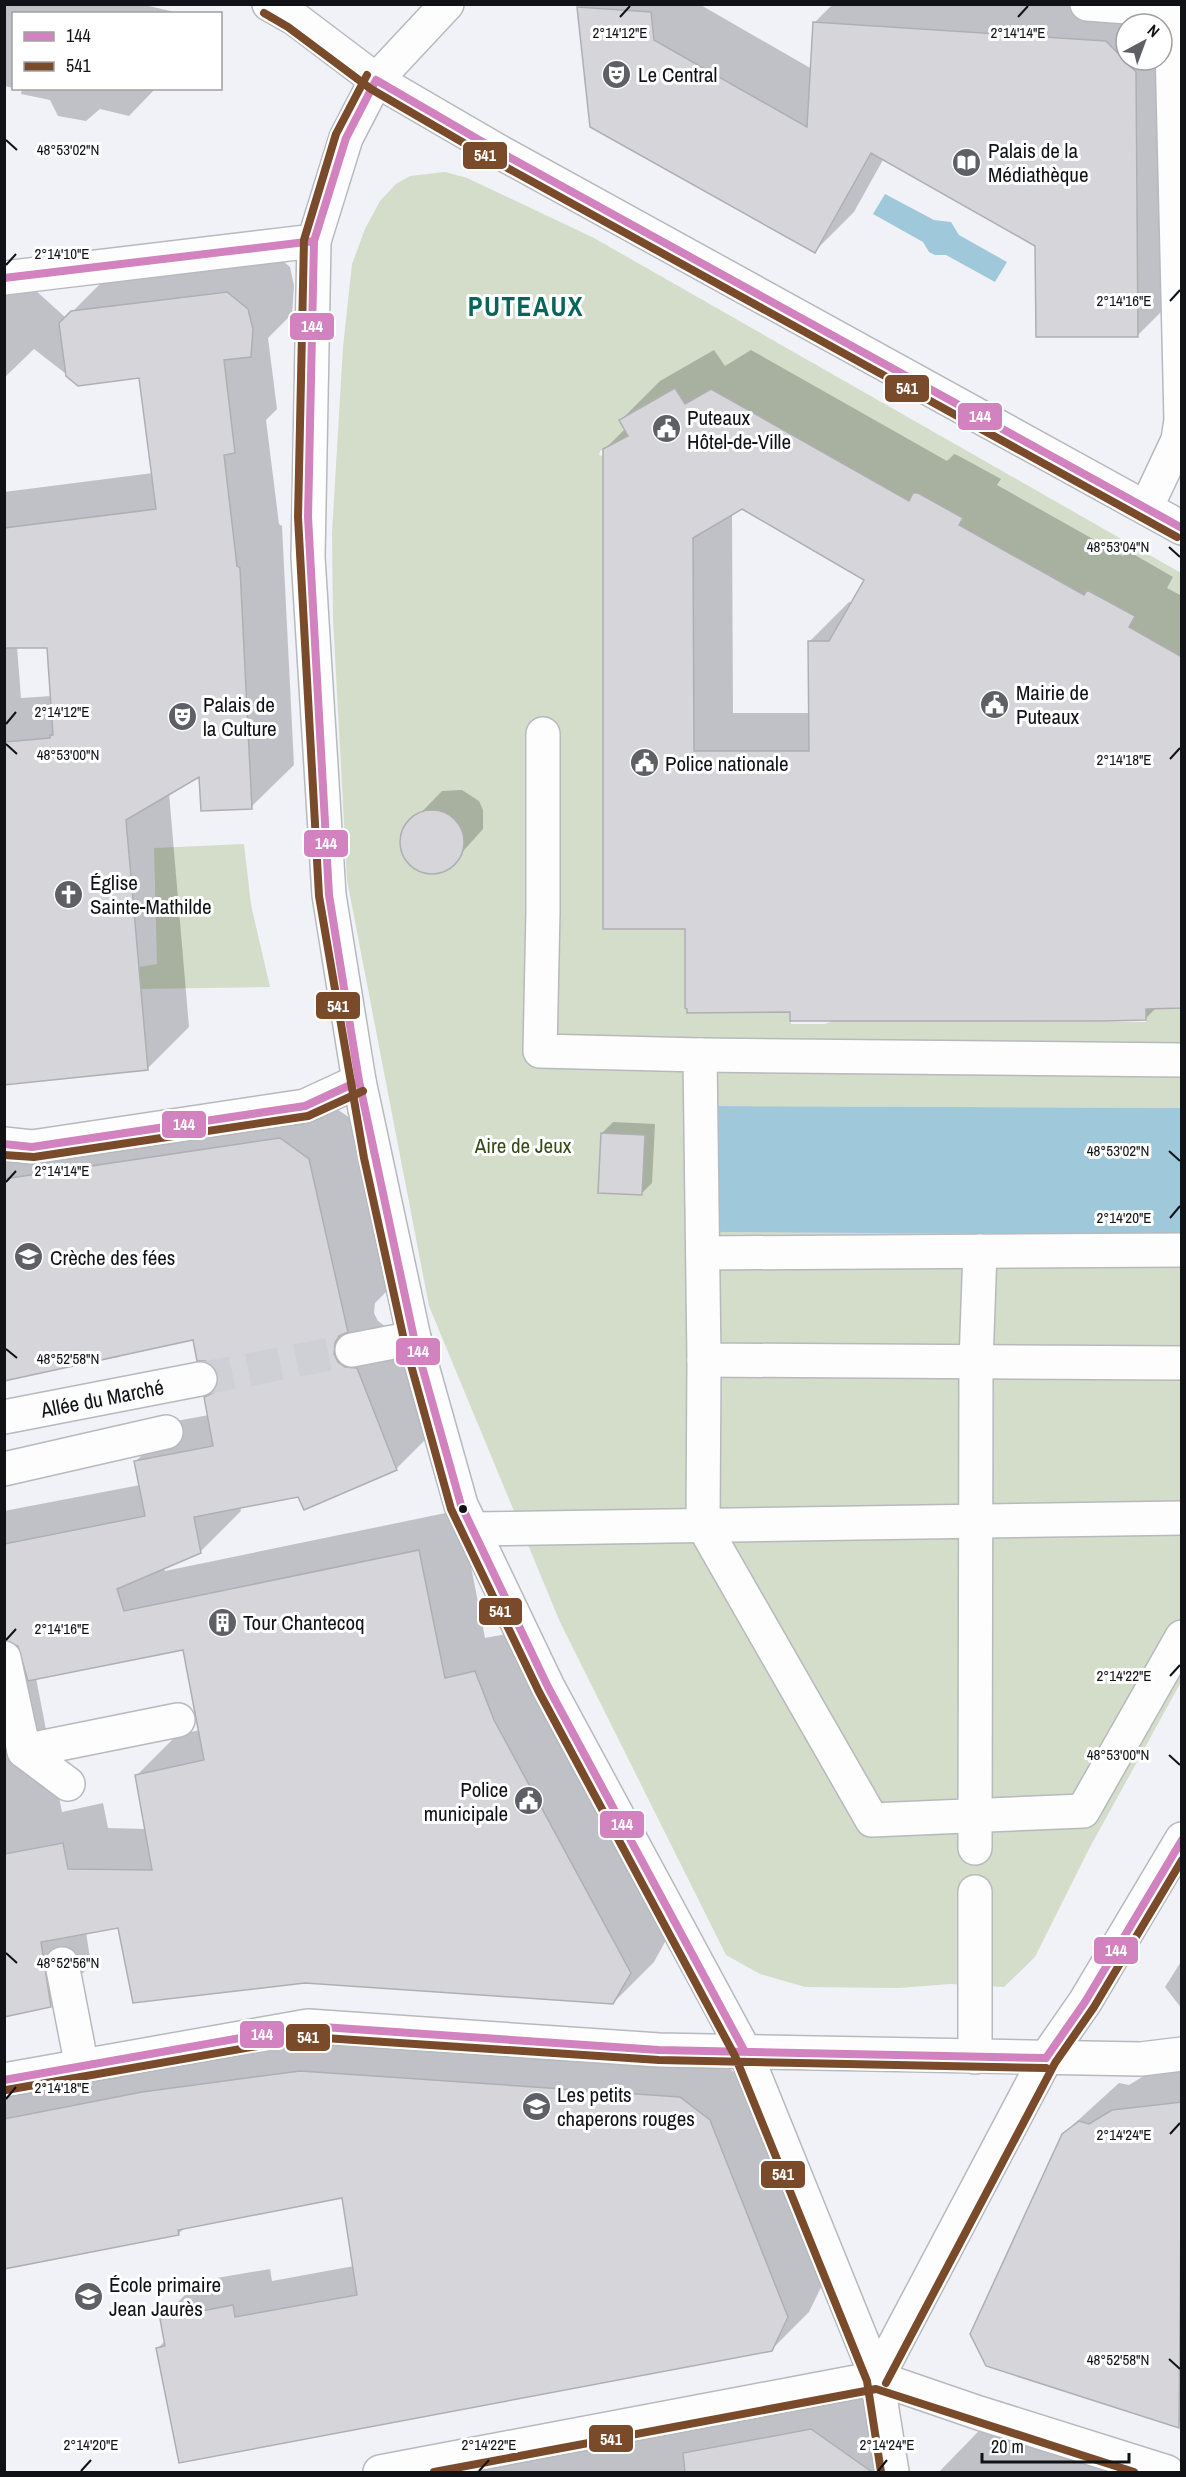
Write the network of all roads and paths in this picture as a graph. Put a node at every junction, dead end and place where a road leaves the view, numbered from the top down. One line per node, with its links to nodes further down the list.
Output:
1 (268, 4): 5 (street)
2 (447, 4): 5 (street)
3 (1087, 4): 4 (street)
4 (1174, 8): 8 (street)
5 (376, 80): 6 (street); 8 (street)
6 (314, 241): 7 (street); 13 (street)
7 (4, 278)
8 (1146, 508): 9 (street)
9 (1182, 528)
10 (543, 734): 11 (street)
11 (700, 1055): 12 (street); 17 (street)
12 (1182, 1060)
13 (359, 1081): 14 (street); 18 (street)
14 (4, 1144)
15 (1182, 1250): 16 (street)
16 (980, 1251): 17 (street); 21 (street)
17 (703, 1253): 20 (street)
18 (414, 1338): 19 (street); 30 (street)
19 (352, 1350)
20 (704, 1360): 21 (street); 29 (street)
21 (975, 1362): 22 (street); 28 (street)
22 (1182, 1363)
23 (200, 1379): 24 (street, Allée du Marché)
24 (4, 1417)
25 (166, 1432): 26 (street)
26 (4, 1468)
27 (1182, 1518): 28 (street)
28 (975, 1521): 29 (street); 36 (street)
29 (703, 1526): 30 (street); 36 (street)
30 (473, 1529): 41 (street)
31 (1182, 1637): 36 (street)
32 (4, 1658): 34 (street)
33 (178, 1720): 34 (street)
34 (24, 1751): 35 (street)
35 (68, 1784)
36 (977, 1815): 38 (street)
37 (1182, 1839): 44 (street)
38 (975, 1848)
39 (975, 1892): 43 (street)
40 (62, 1964): 45 (street)
41 (746, 2052): 43 (street); 45 (street); 47 (street)
42 (1182, 2054): 44 (street)
43 (975, 2056): 44 (street)
44 (1046, 2058): 47 (street)
45 (82, 2067): 46 (street)
46 (4, 2080)
47 (877, 2378): 48 (street); 49 (street); 50 (street)
48 (380, 2472)
49 (892, 2472)
50 (1167, 2472)

